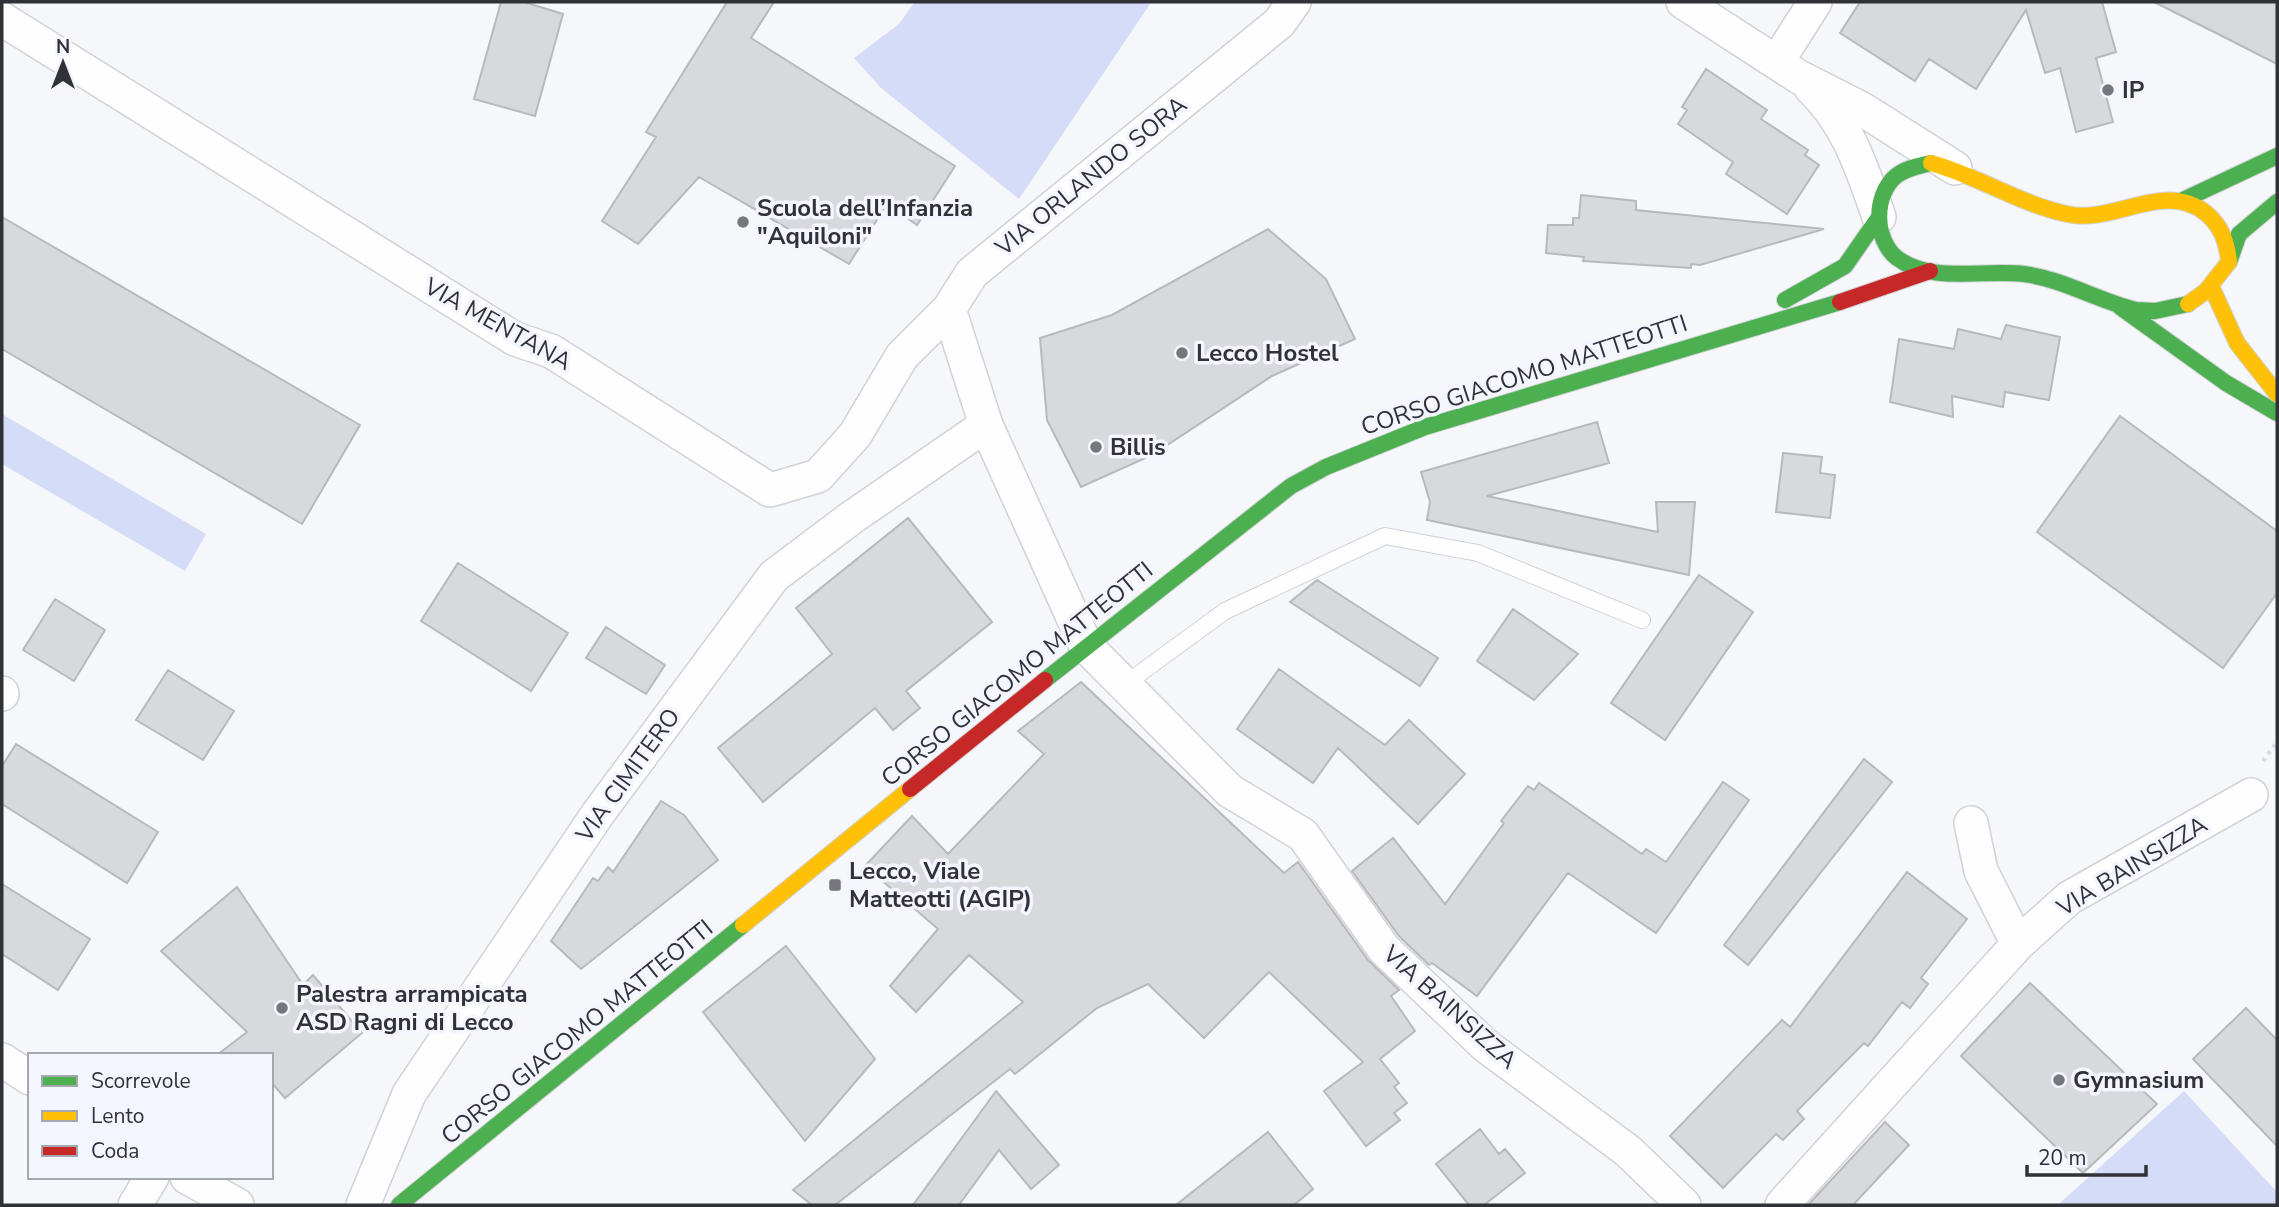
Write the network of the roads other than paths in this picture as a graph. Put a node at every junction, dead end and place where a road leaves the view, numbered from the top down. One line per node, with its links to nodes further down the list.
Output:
1 (1294, 2): 15 (street, VIA ORLANDO SORA)
2 (1684, 2): 5 (street)
3 (1815, 2): 5 (street)
4 (2, 19): 15 (street, VIA MENTANA)
5 (1788, 69): 7 (street); 10 (street)
6 (2277, 156): 8 (street)
7 (1955, 168): 8 (street, CORSO GIACOMO MATTEOTTI); 10 (street, CORSO GIACOMO MATTEOTTI)
8 (2181, 201): 11 (street)
9 (2277, 202): 11 (street)
10 (1879, 217): 12 (street); 16 (street, CORSO GIACOMO MATTEOTTI)
11 (2229, 262): 13 (street)
12 (1930, 271): 14 (street); 16 (street, CORSO GIACOMO MATTEOTTI)
13 (2211, 286): 14 (street); 17 (street)
14 (2120, 307): 18 (street)
15 (949, 309): 19 (street)
16 (1747, 328): 21 (street, CORSO GIACOMO MATTEOTTI)
17 (2277, 394)
18 (2277, 413)
19 (986, 425): 21 (street); 32 (street, VIA CIMITERO)
20 (1642, 620): 22 (lane)
21 (1086, 646): 22 (street, VIA BAINSIZZA); 33 (street, CORSO GIACOMO MATTEOTTI)
22 (1124, 685): 34 (street, VIA BAINSIZZA)
23 (2251, 795): 25 (street, VIA BAINSIZZA)
24 (1971, 823): 25 (street)
25 (2018, 944): 35 (street, VIA BAINSIZZA)
26 (2, 1059): 27 (street)
27 (28, 1077)
28 (151, 1179): 30 (street)
29 (191, 1179): 31 (street)
30 (135, 1205)
31 (237, 1205)
32 (363, 1205)
33 (399, 1205)
34 (1684, 1205)
35 (1782, 1205)

